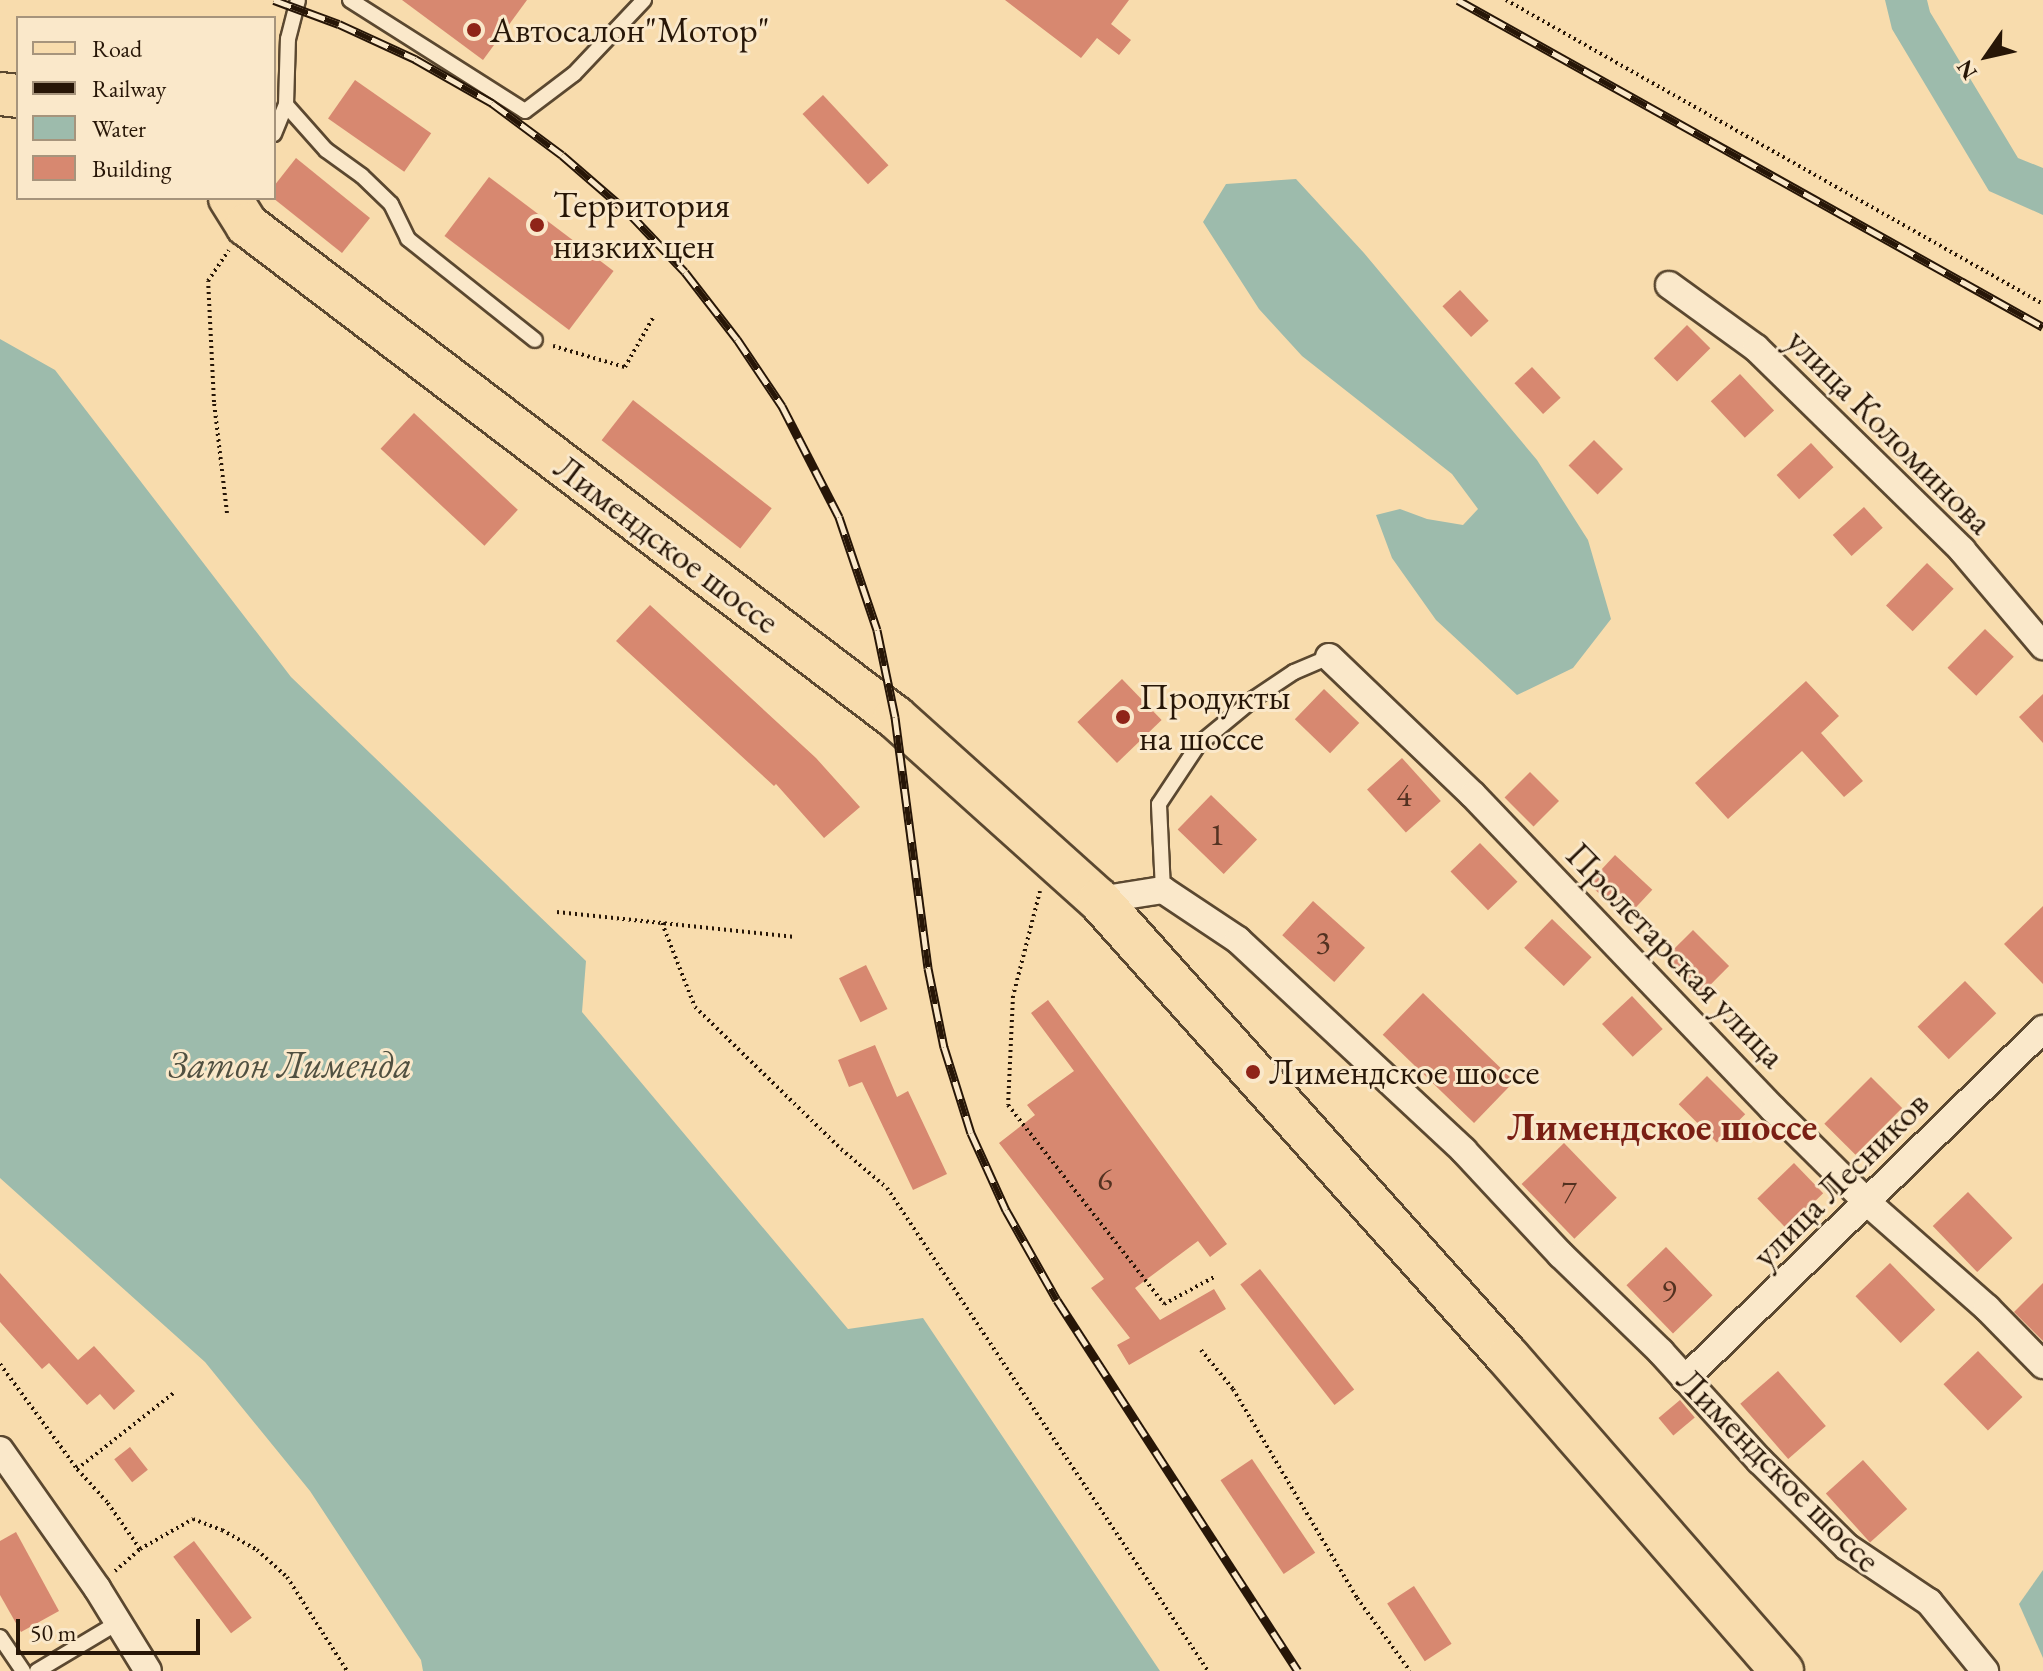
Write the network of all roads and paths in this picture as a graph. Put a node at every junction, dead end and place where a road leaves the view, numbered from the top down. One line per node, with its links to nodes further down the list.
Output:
1 (298, 0): 5 (lane)
2 (350, 0): 3 (lane)
3 (644, 0)
4 (1506, 0): 9 (path)
5 (286, 105): 6 (lane); 11 (lane)
6 (276, 129)
7 (236, 205): 12 (path); 15 (main road, Лимендское шоссе)
8 (1669, 285): 13 (street, улица Коломинова)
9 (2043, 304)
10 (654, 316): 11 (path)
11 (535, 340)
12 (227, 513)
13 (2043, 646)
14 (1329, 657): 16 (lane); 22 (street, Пролетарская улица)
15 (1049, 858): 17 (main road, Лимендское шоссе); 23 (path)
16 (1163, 890): 17 (street); 27 (street, Лимендское шоссе)
17 (1099, 900): 42 (main road, Лимендское шоссе)
18 (557, 912): 19 (path)
19 (662, 923): 20 (path); 40 (path)
20 (793, 937)
21 (2043, 1029): 22 (street, улица Лесников)
22 (1868, 1203): 26 (street, Пролетарская улица); 27 (street, улица Лесников)
23 (1214, 1277)
24 (1201, 1350): 41 (path)
25 (0, 1364): 30 (path)
26 (2043, 1365)
27 (1685, 1379): 43 (street, Лимендское шоссе)
28 (175, 1392): 30 (path)
29 (0, 1450): 31 (street)
30 (77, 1469): 32 (path)
31 (10, 1484): 33 (street)
32 (140, 1549): 33 (path); 39 (path)
33 (97, 1588): 34 (street)
34 (119, 1622): 37 (lane); 38 (street)
35 (0, 1637): 36 (lane)
36 (23, 1671)
37 (37, 1671)
38 (148, 1671)
39 (347, 1671)
40 (1208, 1671)
41 (1410, 1671)
42 (1782, 1671)
43 (1985, 1671)

